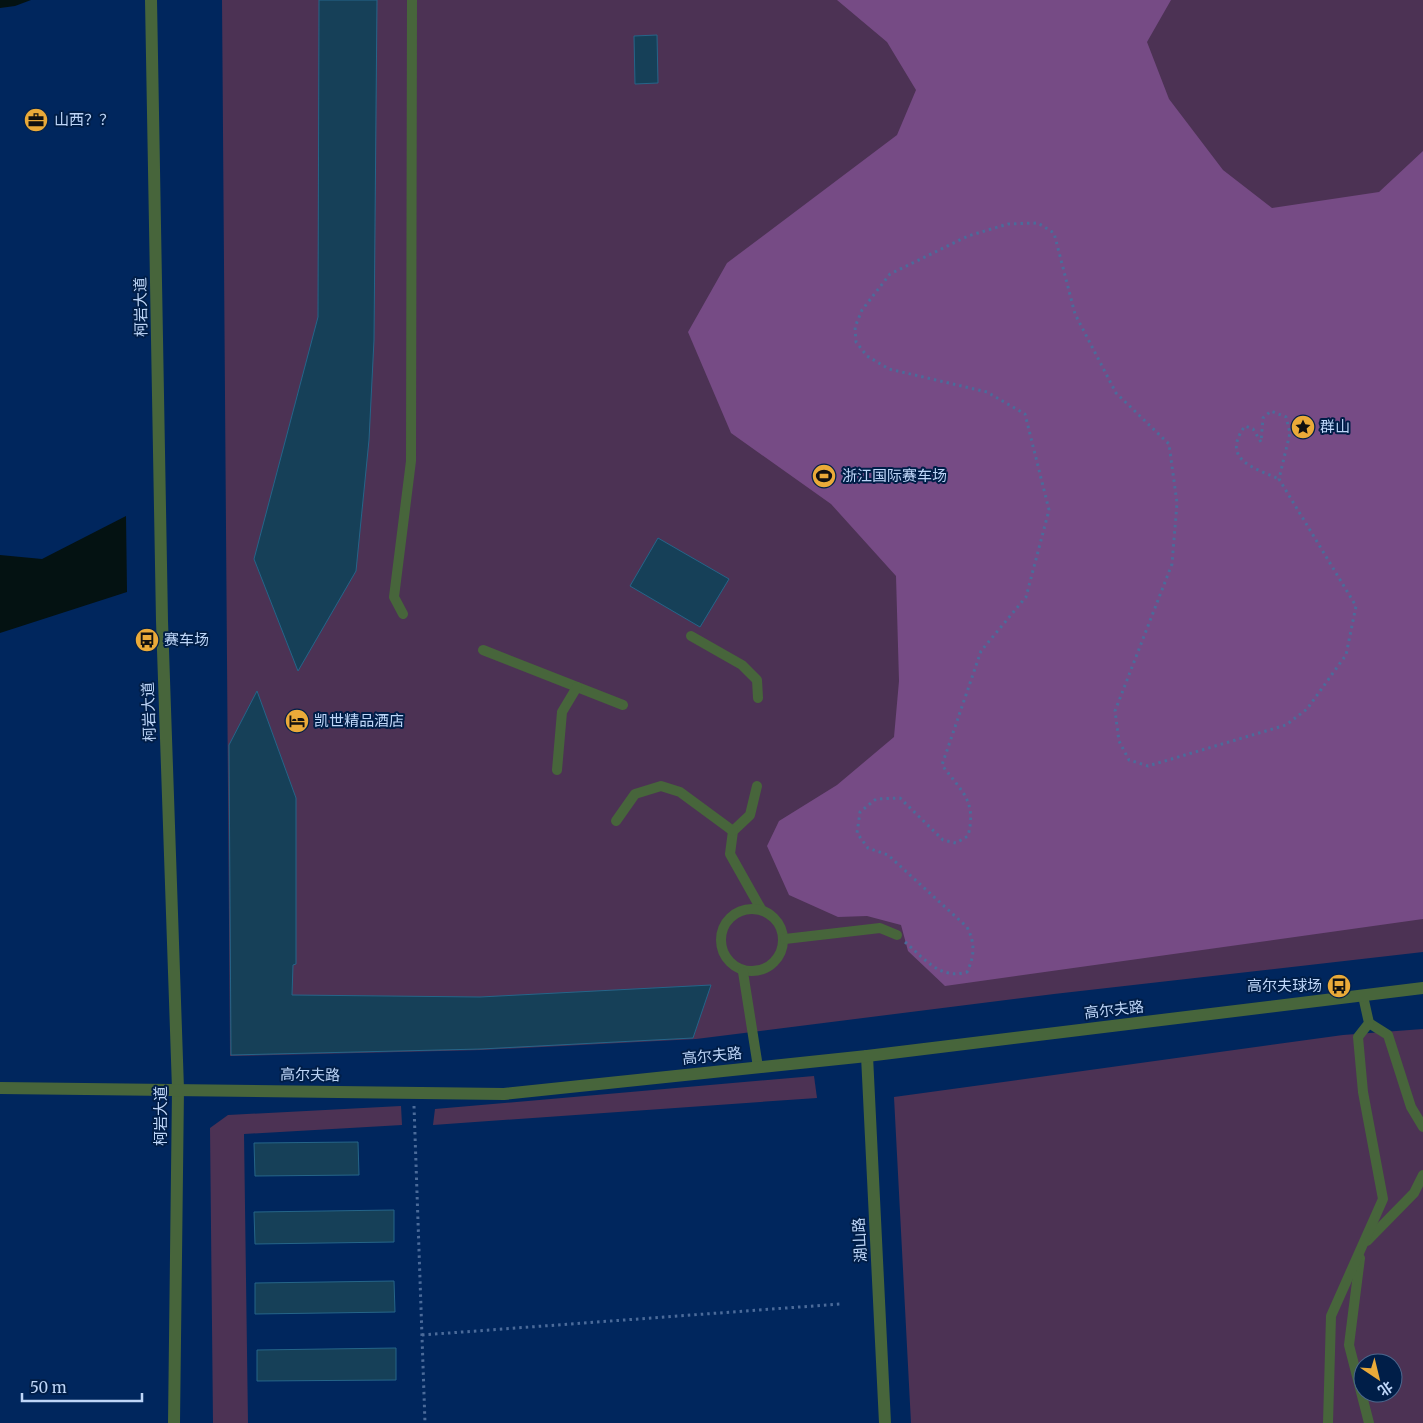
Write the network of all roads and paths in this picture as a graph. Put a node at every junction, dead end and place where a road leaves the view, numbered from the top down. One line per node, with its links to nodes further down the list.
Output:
1 (151, 0): 24 (street, 柯岩大道)
2 (412, 0): 4 (lane)
3 (1279, 479): 3 (path); 15 (path)
4 (403, 614)
5 (691, 636): 8 (lane)
6 (483, 650): 7 (lane)
7 (577, 687): 9 (lane); 10 (lane)
8 (758, 698)
9 (623, 705)
10 (557, 770)
11 (757, 786): 13 (lane)
12 (616, 821): 13 (lane)
13 (734, 831): 14 (lane)
14 (761, 909): 16 (lane); 17 (lane)
15 (897, 936): 16 (lane)
16 (784, 939): 17 (lane)
17 (743, 972): 22 (lane)
18 (1423, 988): 19 (street, 高尔夫路)
19 (1363, 996): 20 (lane); 21 (street, 高尔夫路)
20 (1370, 1023): 26 (lane); 28 (lane)
21 (868, 1056): 22 (street, 高尔夫路); 33 (street, 湖山路)
22 (758, 1067): 25 (street, 高尔夫路)
23 (0, 1088): 24 (street, 高尔夫路)
24 (178, 1090): 25 (street, 高尔夫路); 31 (street, 柯岩大道)
25 (414, 1093): 30 (path)
26 (1423, 1127)
27 (1423, 1175): 28 (lane)
28 (1361, 1246): 34 (lane); 35 (lane)
29 (840, 1304): 30 (path)
30 (422, 1335): 32 (path)
31 (174, 1423)
32 (425, 1423)
33 (886, 1423)
34 (1328, 1423)
35 (1369, 1423)

